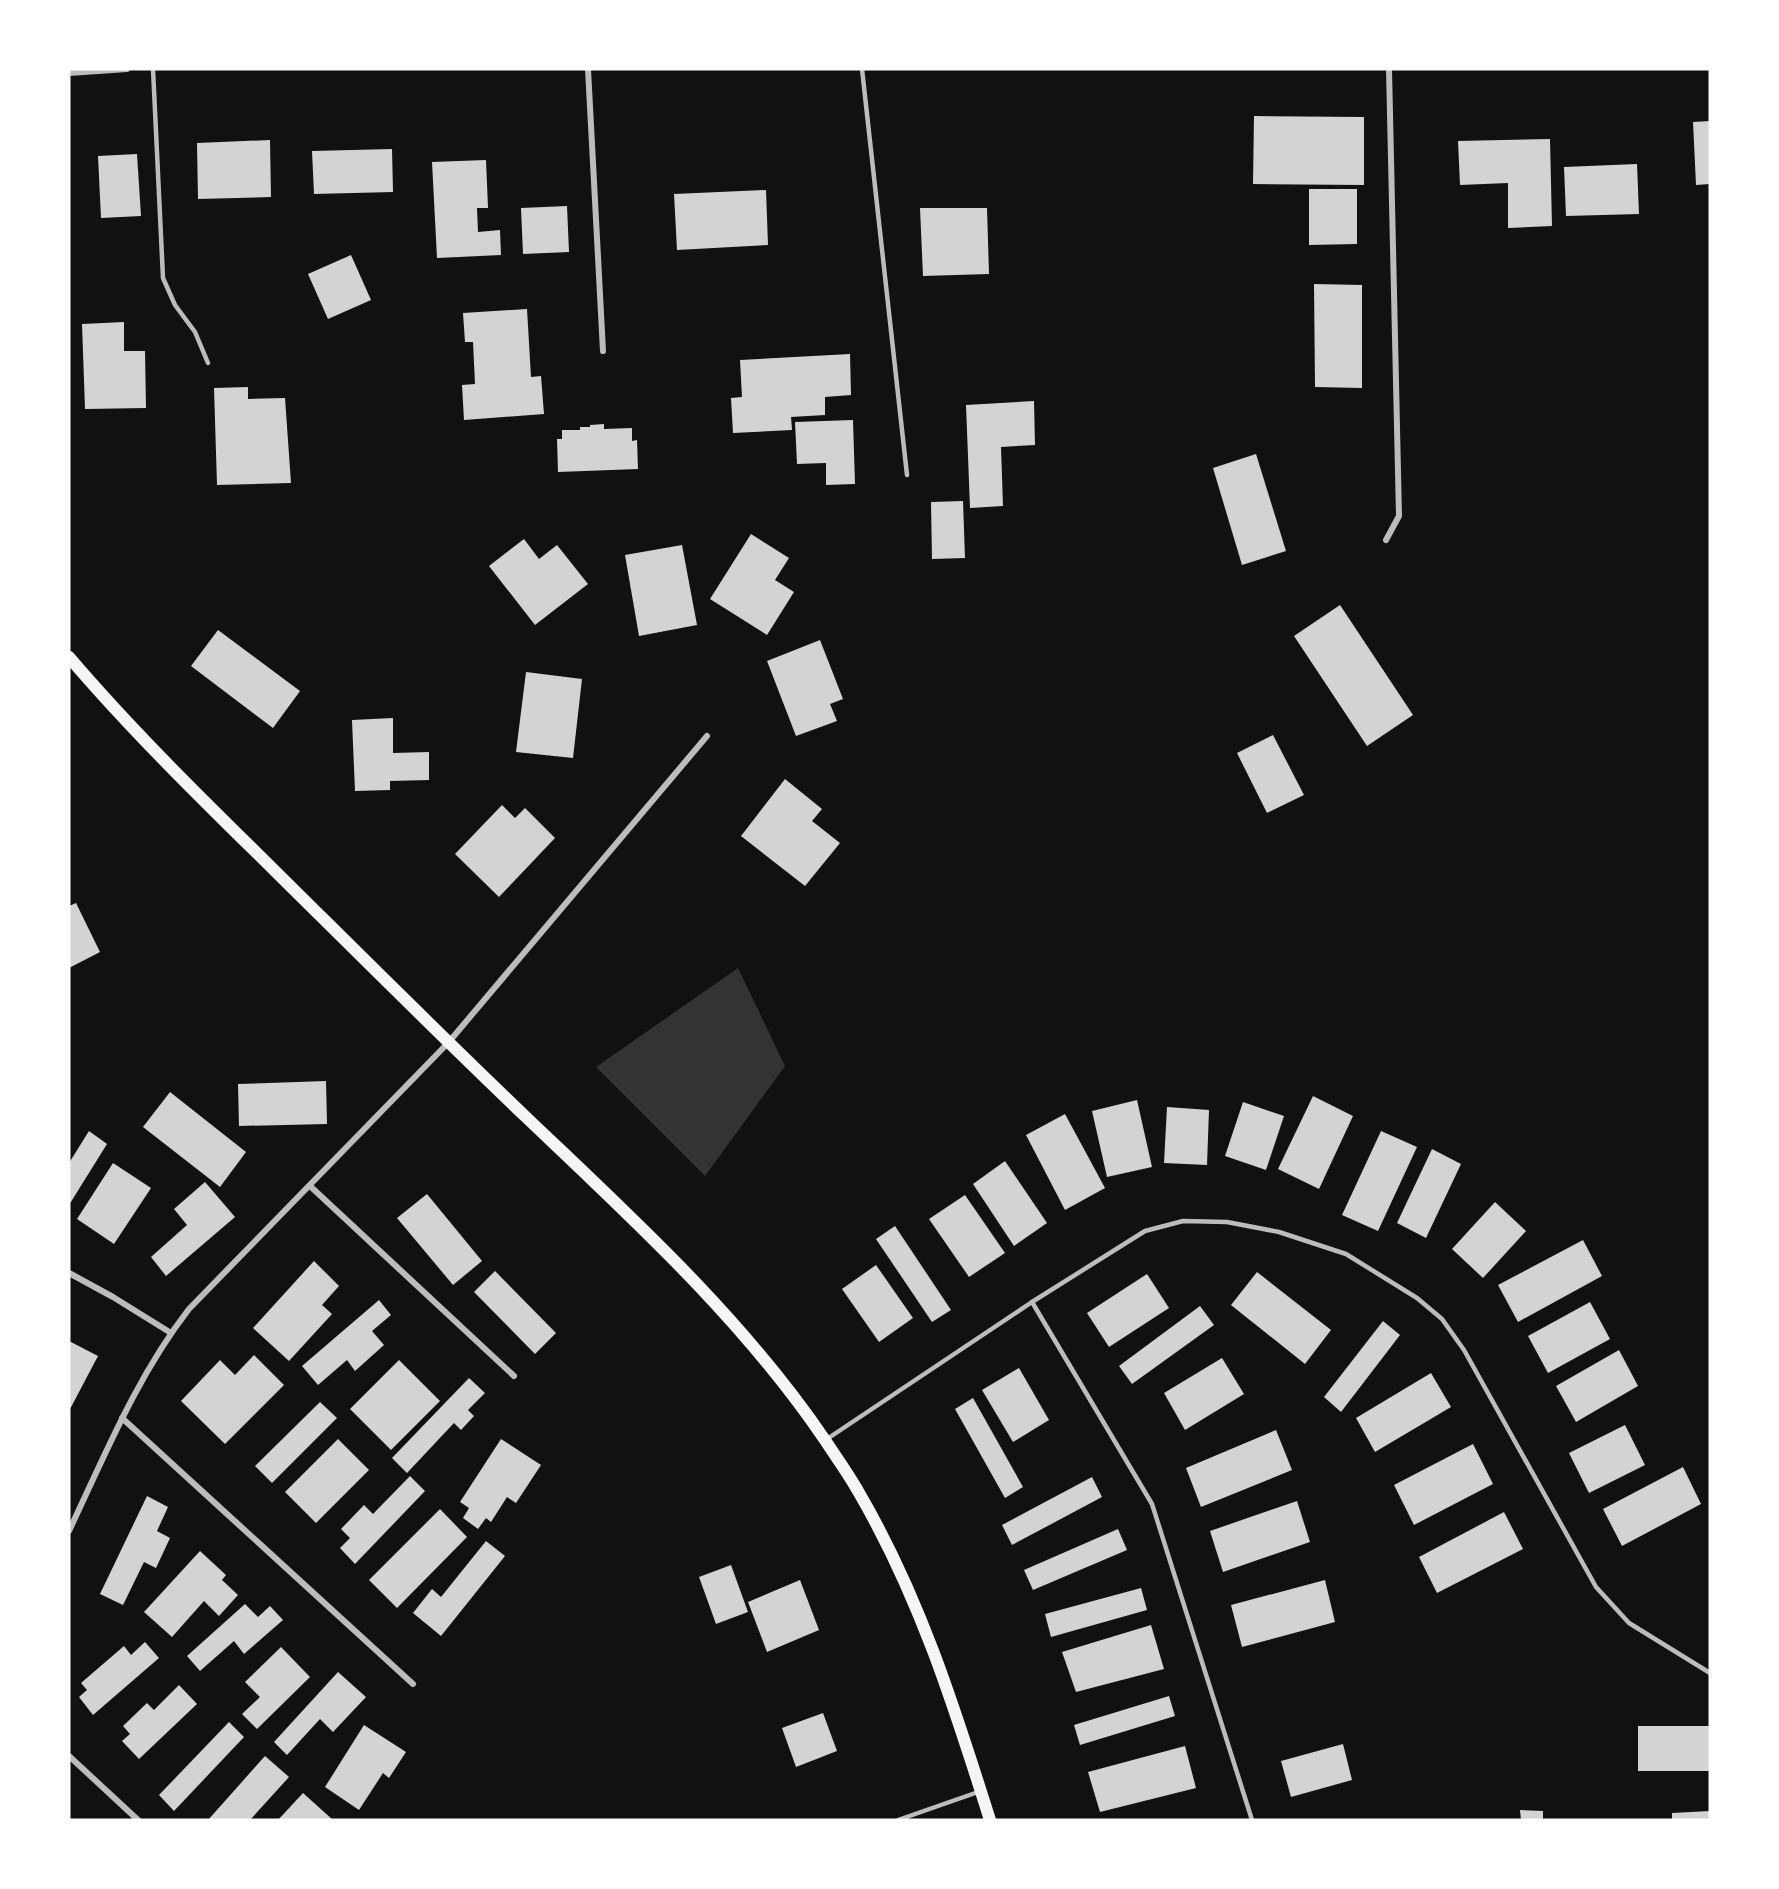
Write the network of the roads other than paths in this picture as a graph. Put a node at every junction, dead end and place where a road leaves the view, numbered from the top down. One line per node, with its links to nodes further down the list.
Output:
1 (127, 69): 6 (street)
2 (153, 69): 8 (lane)
3 (588, 69): 7 (street)
4 (862, 69): 9 (lane)
5 (1389, 69): 10 (street)
6 (69, 73)
7 (603, 351)
8 (208, 363)
9 (907, 475)
10 (1386, 540)
11 (69, 657): 13 (main road)
12 (707, 736): 13 (street)
13 (448, 1043): 14 (street); 20 (main road)
14 (310, 1186): 17 (street); 18 (street)
15 (69, 1273): 17 (street)
16 (1032, 1302): 20 (lane); 22 (lane); 29 (lane)
17 (171, 1333): 19 (street)
18 (514, 1376)
19 (122, 1418): 21 (street); 23 (street)
20 (825, 1441): 25 (main road)
21 (69, 1531)
22 (1710, 1673)
23 (412, 1684)
24 (69, 1756): 26 (street)
25 (981, 1791): 27 (lane); 28 (main road)
26 (138, 1820)
27 (898, 1820)
28 (990, 1820)
29 (1252, 1820)

